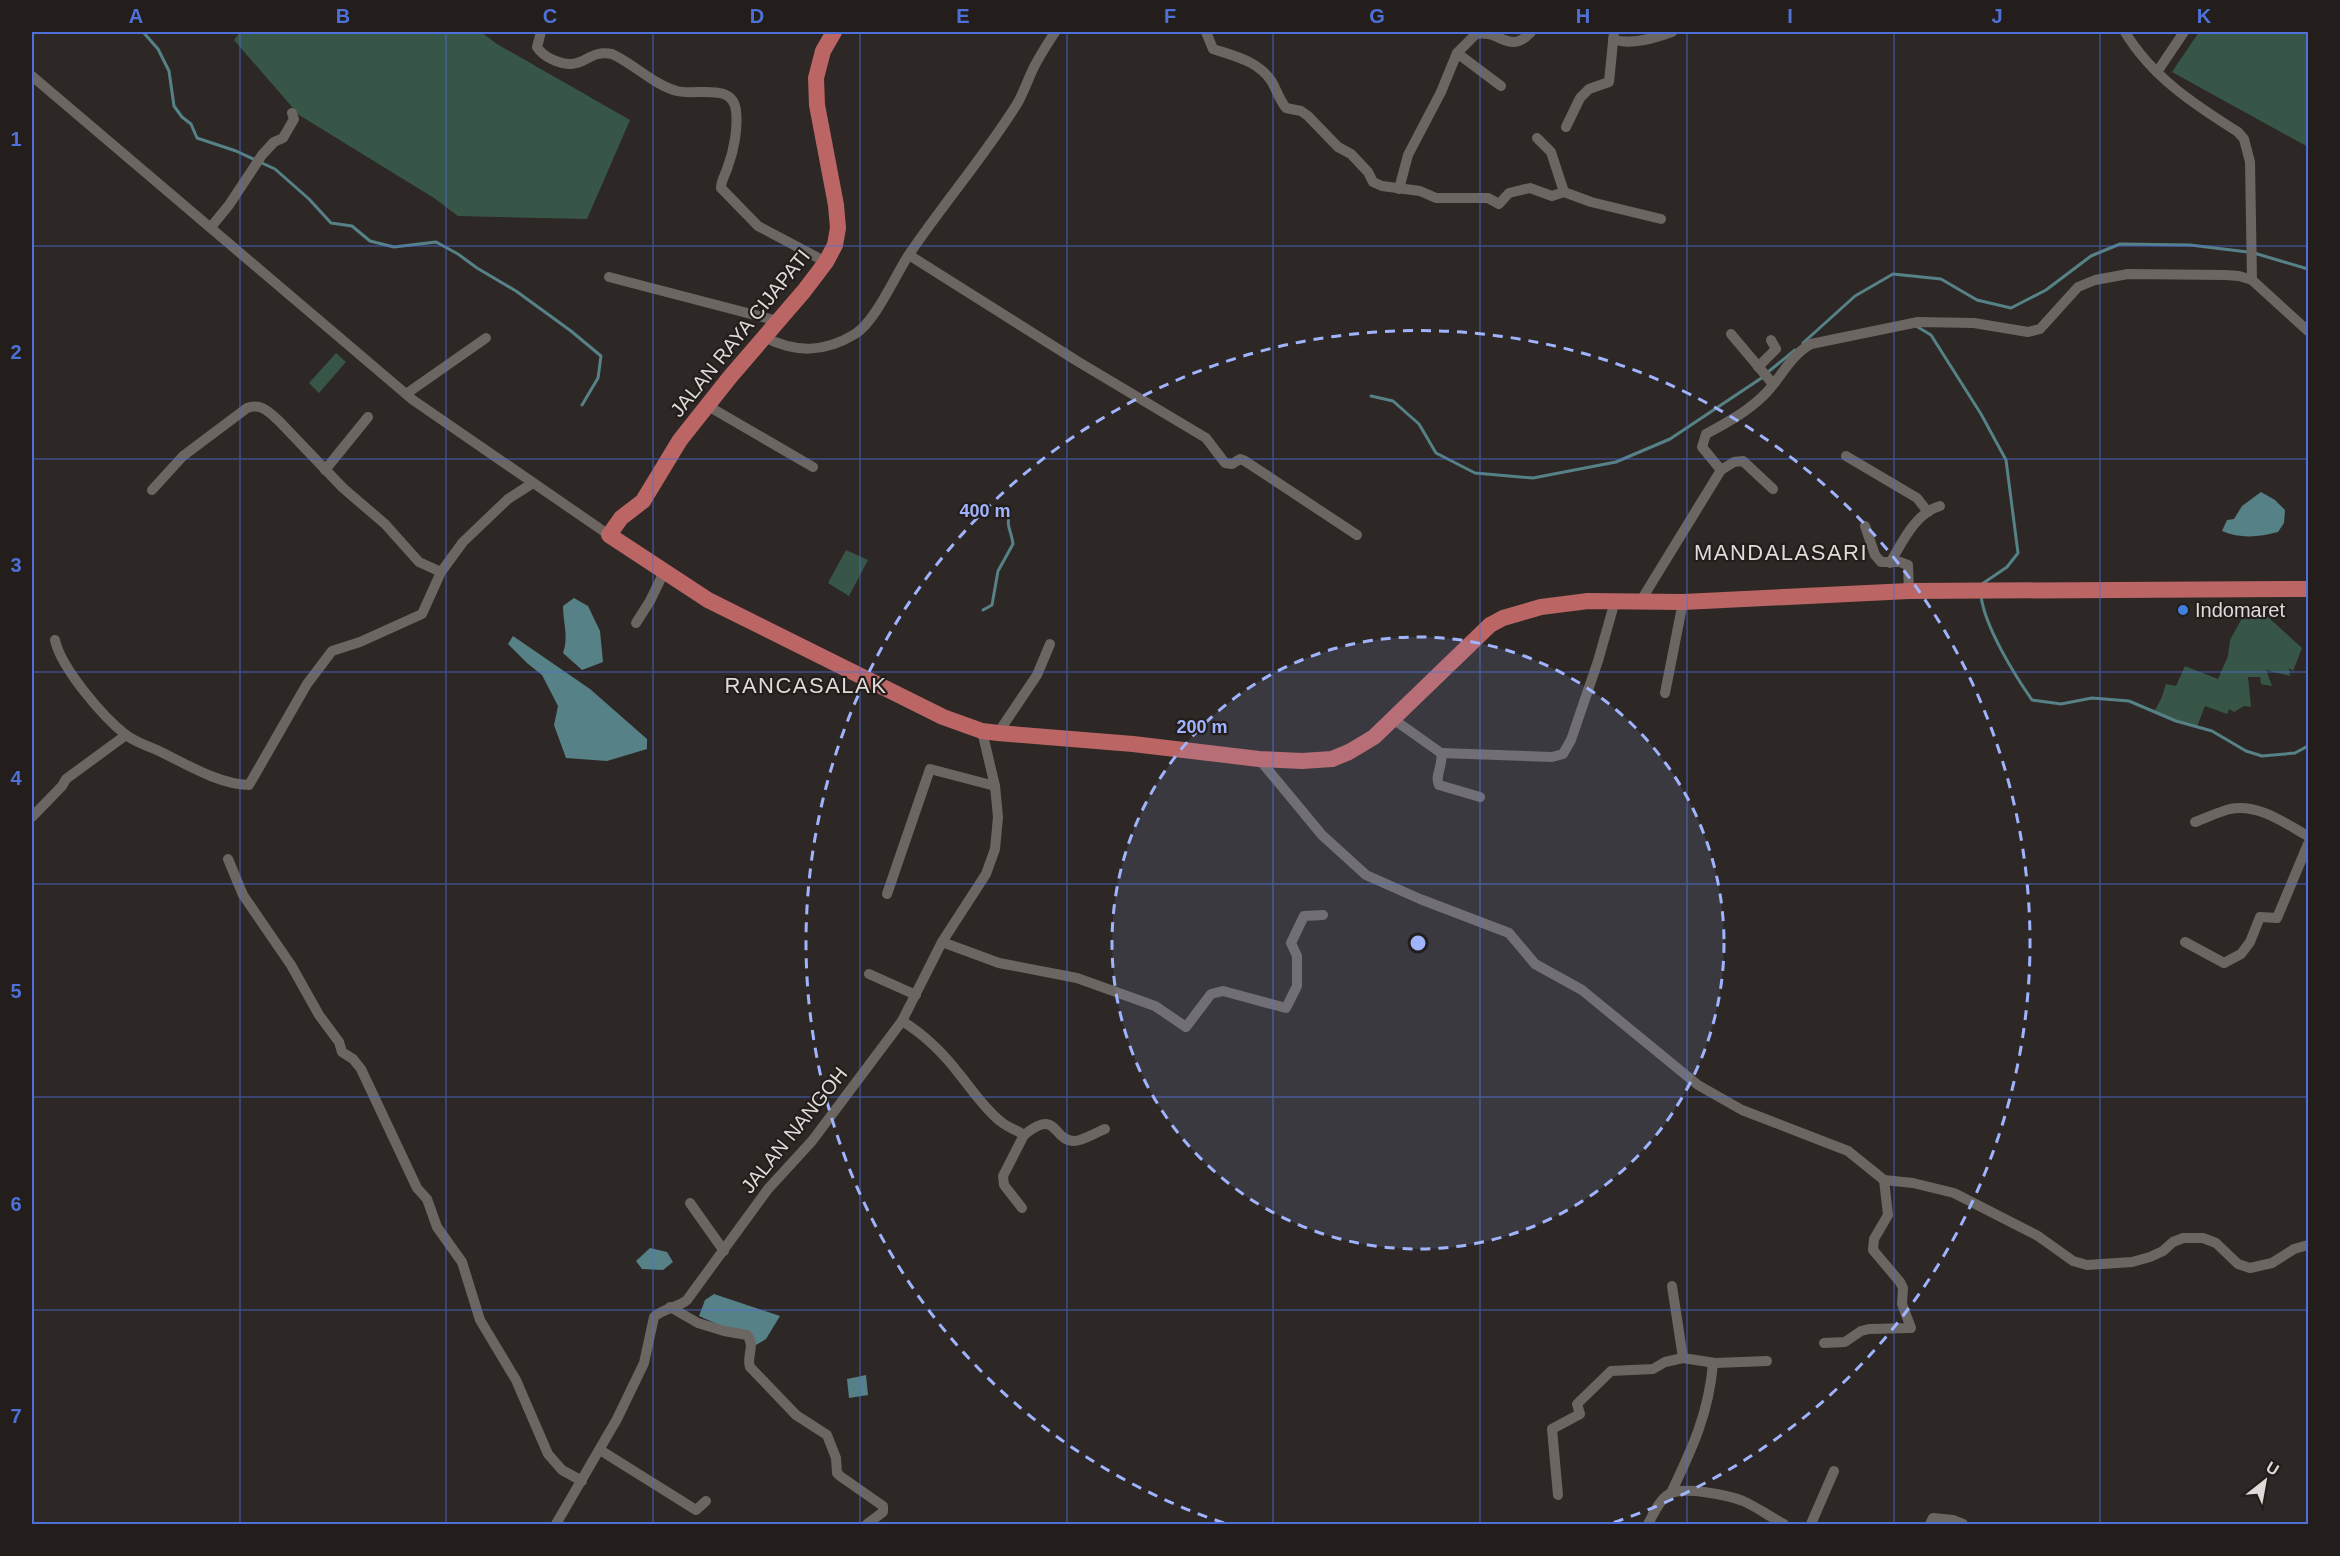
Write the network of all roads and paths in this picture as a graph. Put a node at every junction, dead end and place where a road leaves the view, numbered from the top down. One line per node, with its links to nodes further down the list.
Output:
1 (541, 32): 22 (street)
2 (834, 32): 22 (main road, JALAN RAYA CIJAPATI)
3 (1055, 32): 21 (street)
4 (1206, 32): 17 (street)
5 (1531, 32): 10 (street)
6 (1672, 32): 9 (street)
7 (2125, 32): 11 (street)
8 (2184, 32): 11 (street)
9 (1611, 34): 15 (street)
10 (1457, 53): 13 (street); 17 (street)
11 (2157, 72): 24 (street)
12 (32, 76): 20 (street)
13 (1501, 86)
14 (292, 113): 20 (street)
15 (1566, 127)
16 (1537, 138): 18 (street)
17 (1399, 189): 18 (street)
18 (1564, 192): 19 (street)
19 (1661, 219)
20 (210, 227): 33 (street)
21 (909, 255): 28 (street); 47 (street)
22 (826, 262): 25 (main road, JALAN RAYA CIJAPATI)
23 (609, 277): 25 (street)
24 (2252, 280): 26 (street); 32 (street)
25 (778, 321): 28 (main road, JALAN RAYA CIJAPATI)
26 (2308, 331)
27 (1731, 334): 31 (street)
28 (764, 337): 34 (main road, JALAN RAYA CIJAPATI)
29 (486, 338): 33 (street)
30 (1771, 340): 31 (street)
31 (1759, 368): 32 (street)
32 (1771, 382): 39 (street)
33 (406, 394): 40 (street)
34 (714, 409): 37 (street); 46 (main road, JALAN RAYA CIJAPATI)
35 (368, 417): 38 (street)
36 (1846, 456): 44 (street)
37 (813, 467)
38 (325, 470): 42 (street); 49 (street)
39 (1721, 470): 41 (street); 54 (street)
40 (533, 483): 46 (street); 49 (street)
41 (1773, 489)
42 (152, 490)
43 (1940, 506): 44 (street)
44 (1928, 512): 48 (street)
45 (1865, 526): 48 (street)
46 (609, 534): 50 (main road)
47 (1357, 535)
48 (1890, 563): 52 (street)
49 (441, 572): 62 (street)
50 (664, 572): 56 (street); 61 (main road)
51 (2308, 588): 52 (main road)
52 (1909, 591): 55 (main road)
53 (1615, 601): 54 (main road); 60 (main road); 63 (street)
54 (1640, 602): 55 (main road)
55 (1683, 602): 59 (street)
56 (636, 623)
57 (55, 640): 62 (street)
58 (1050, 644): 61 (street)
59 (1665, 693)
60 (1393, 719): 63 (street); 64 (main road)
61 (990, 732): 64 (main road); 65 (street, JALAN NANGOH)
62 (126, 735): 67 (street)
63 (1441, 753): 66 (street)
64 (1259, 759): 81 (street)
65 (995, 786): 72 (street); 74 (street, JALAN NANGOH)
66 (1480, 796)
67 (32, 817)
68 (2195, 822): 69 (street)
69 (2308, 837)
70 (2308, 844): 75 (street)
71 (228, 858): 94 (street)
72 (887, 894)
73 (1323, 915): 74 (street)
74 (942, 942): 77 (street, JALAN NANGOH)
75 (2185, 942)
76 (869, 974): 77 (street)
77 (916, 995): 78 (street, JALAN NANGOH)
78 (902, 1021): 80 (street); 85 (street, JALAN NANGOH)
79 (1105, 1129): 80 (street)
80 (1024, 1135): 83 (street)
81 (1884, 1180): 84 (street); 88 (street)
82 (690, 1203): 85 (street)
83 (1022, 1208)
84 (2308, 1245)
85 (724, 1251): 87 (street, JALAN NANGOH)
86 (1672, 1286): 89 (street)
87 (670, 1308): 92 (street, JALAN NANGOH); 99 (street)
88 (1824, 1343)
89 (1683, 1358): 91 (street); 96 (street)
90 (1767, 1361): 91 (street)
91 (1713, 1363): 95 (street)
92 (600, 1450): 94 (street, JALAN NANGOH); 97 (street)
93 (1834, 1471): 102 (street)
94 (582, 1481): 98 (street, JALAN NANGOH)
95 (1671, 1493): 100 (street); 101 (street)
96 (1558, 1495)
97 (706, 1501)
98 (555, 1524)
99 (867, 1524)
100 (1648, 1524)
101 (1784, 1524)
102 (1811, 1524)
103 (1929, 1524): 104 (street)
104 (1963, 1524)

